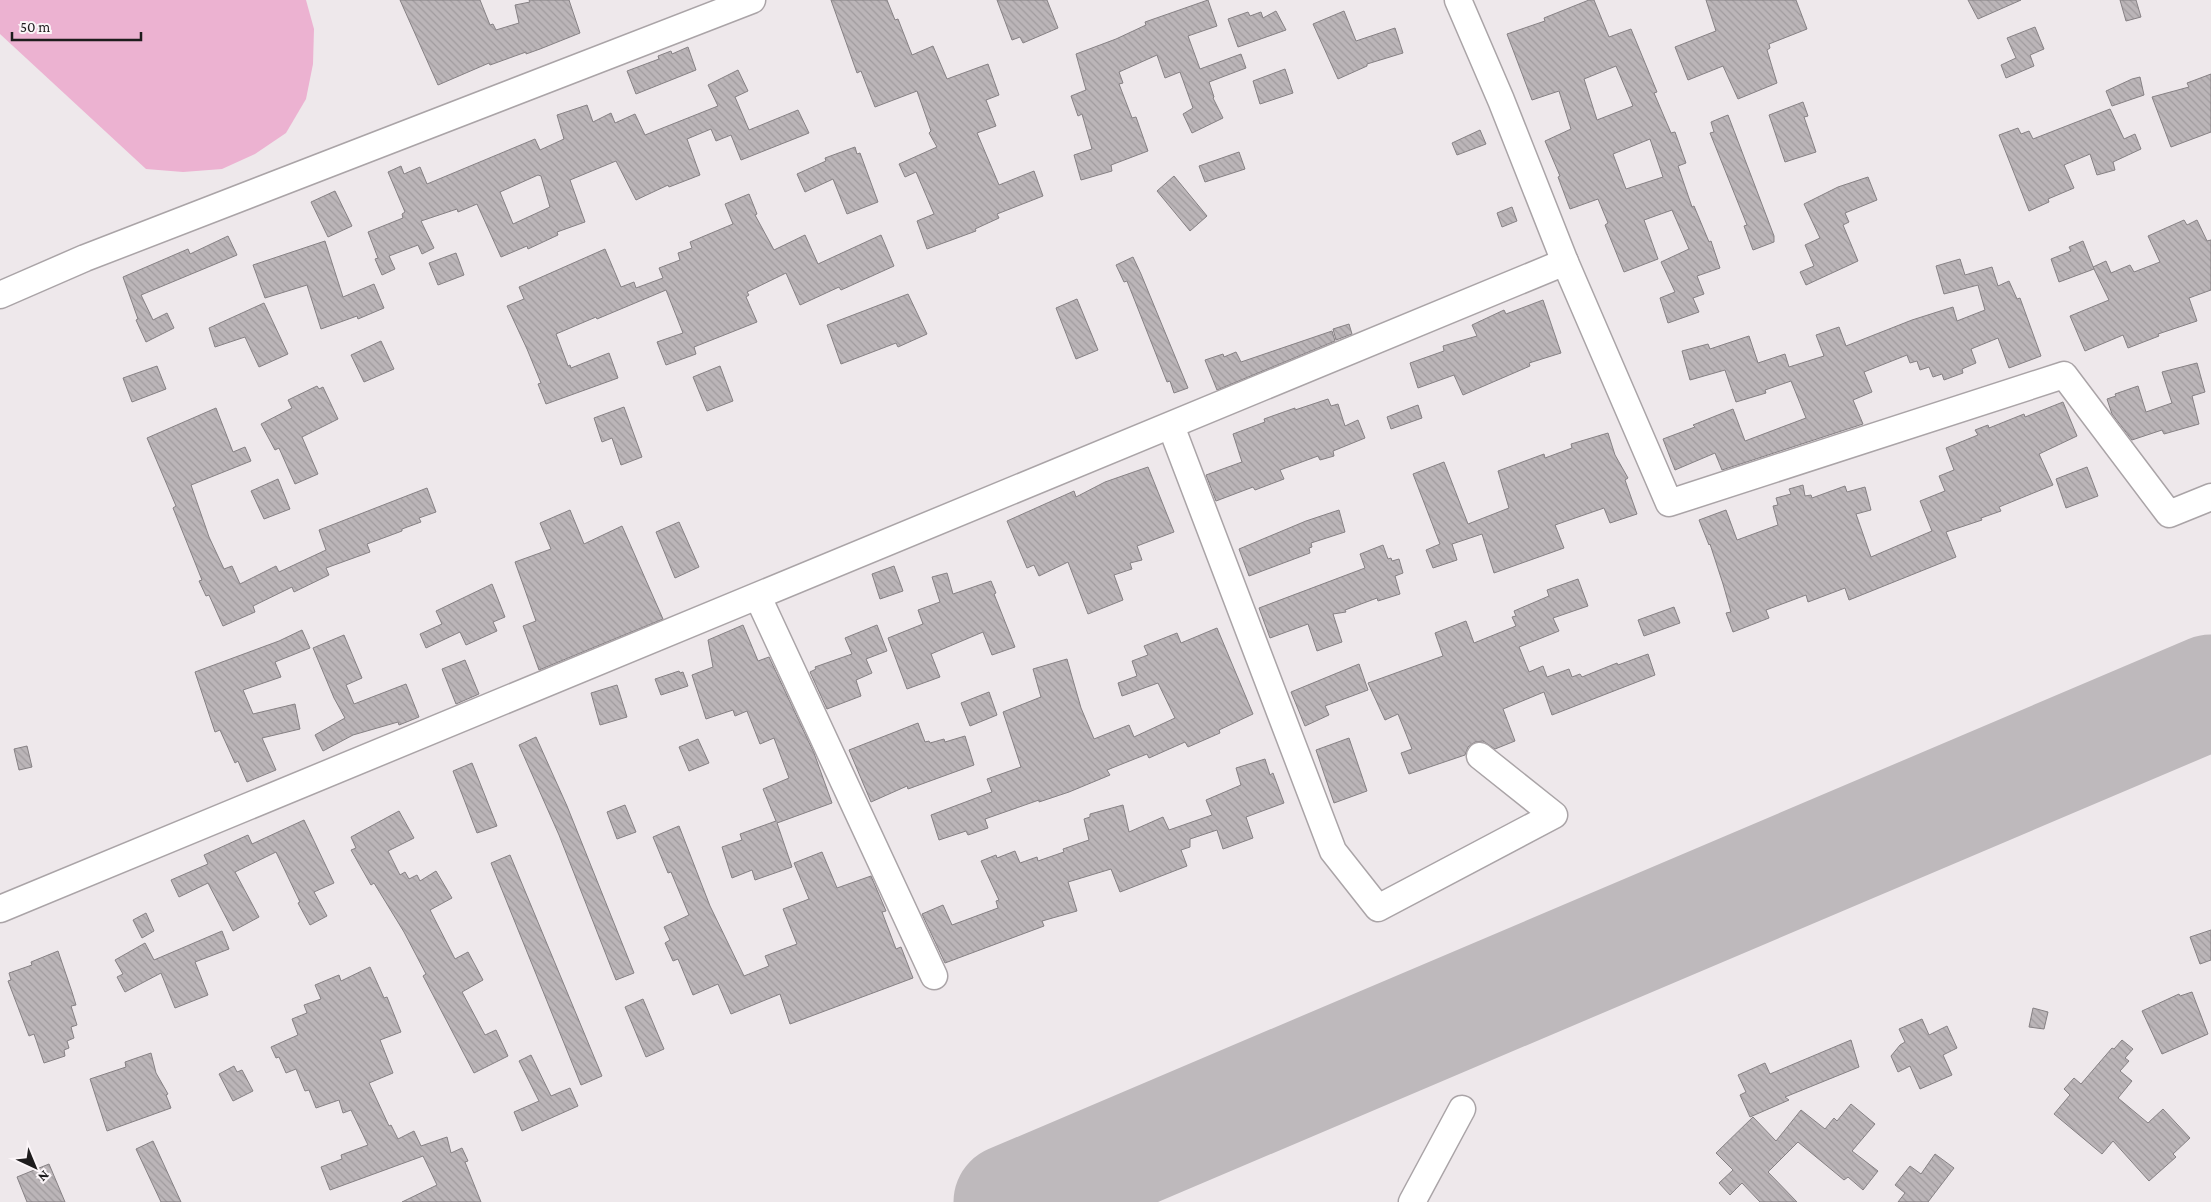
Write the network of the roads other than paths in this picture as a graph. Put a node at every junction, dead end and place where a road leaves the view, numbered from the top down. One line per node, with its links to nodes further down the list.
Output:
1 (752, 0): 4 (street)
2 (1458, 0): 3 (street)
3 (1565, 262): 5 (street); 6 (street)
4 (0, 295)
5 (1171, 426): 7 (street); 8 (street)
6 (2211, 497)
7 (758, 597): 9 (street); 10 (street)
8 (1480, 756)
9 (0, 909)
10 (934, 976)
11 (1462, 1109): 12 (street)
12 (1412, 1202)

